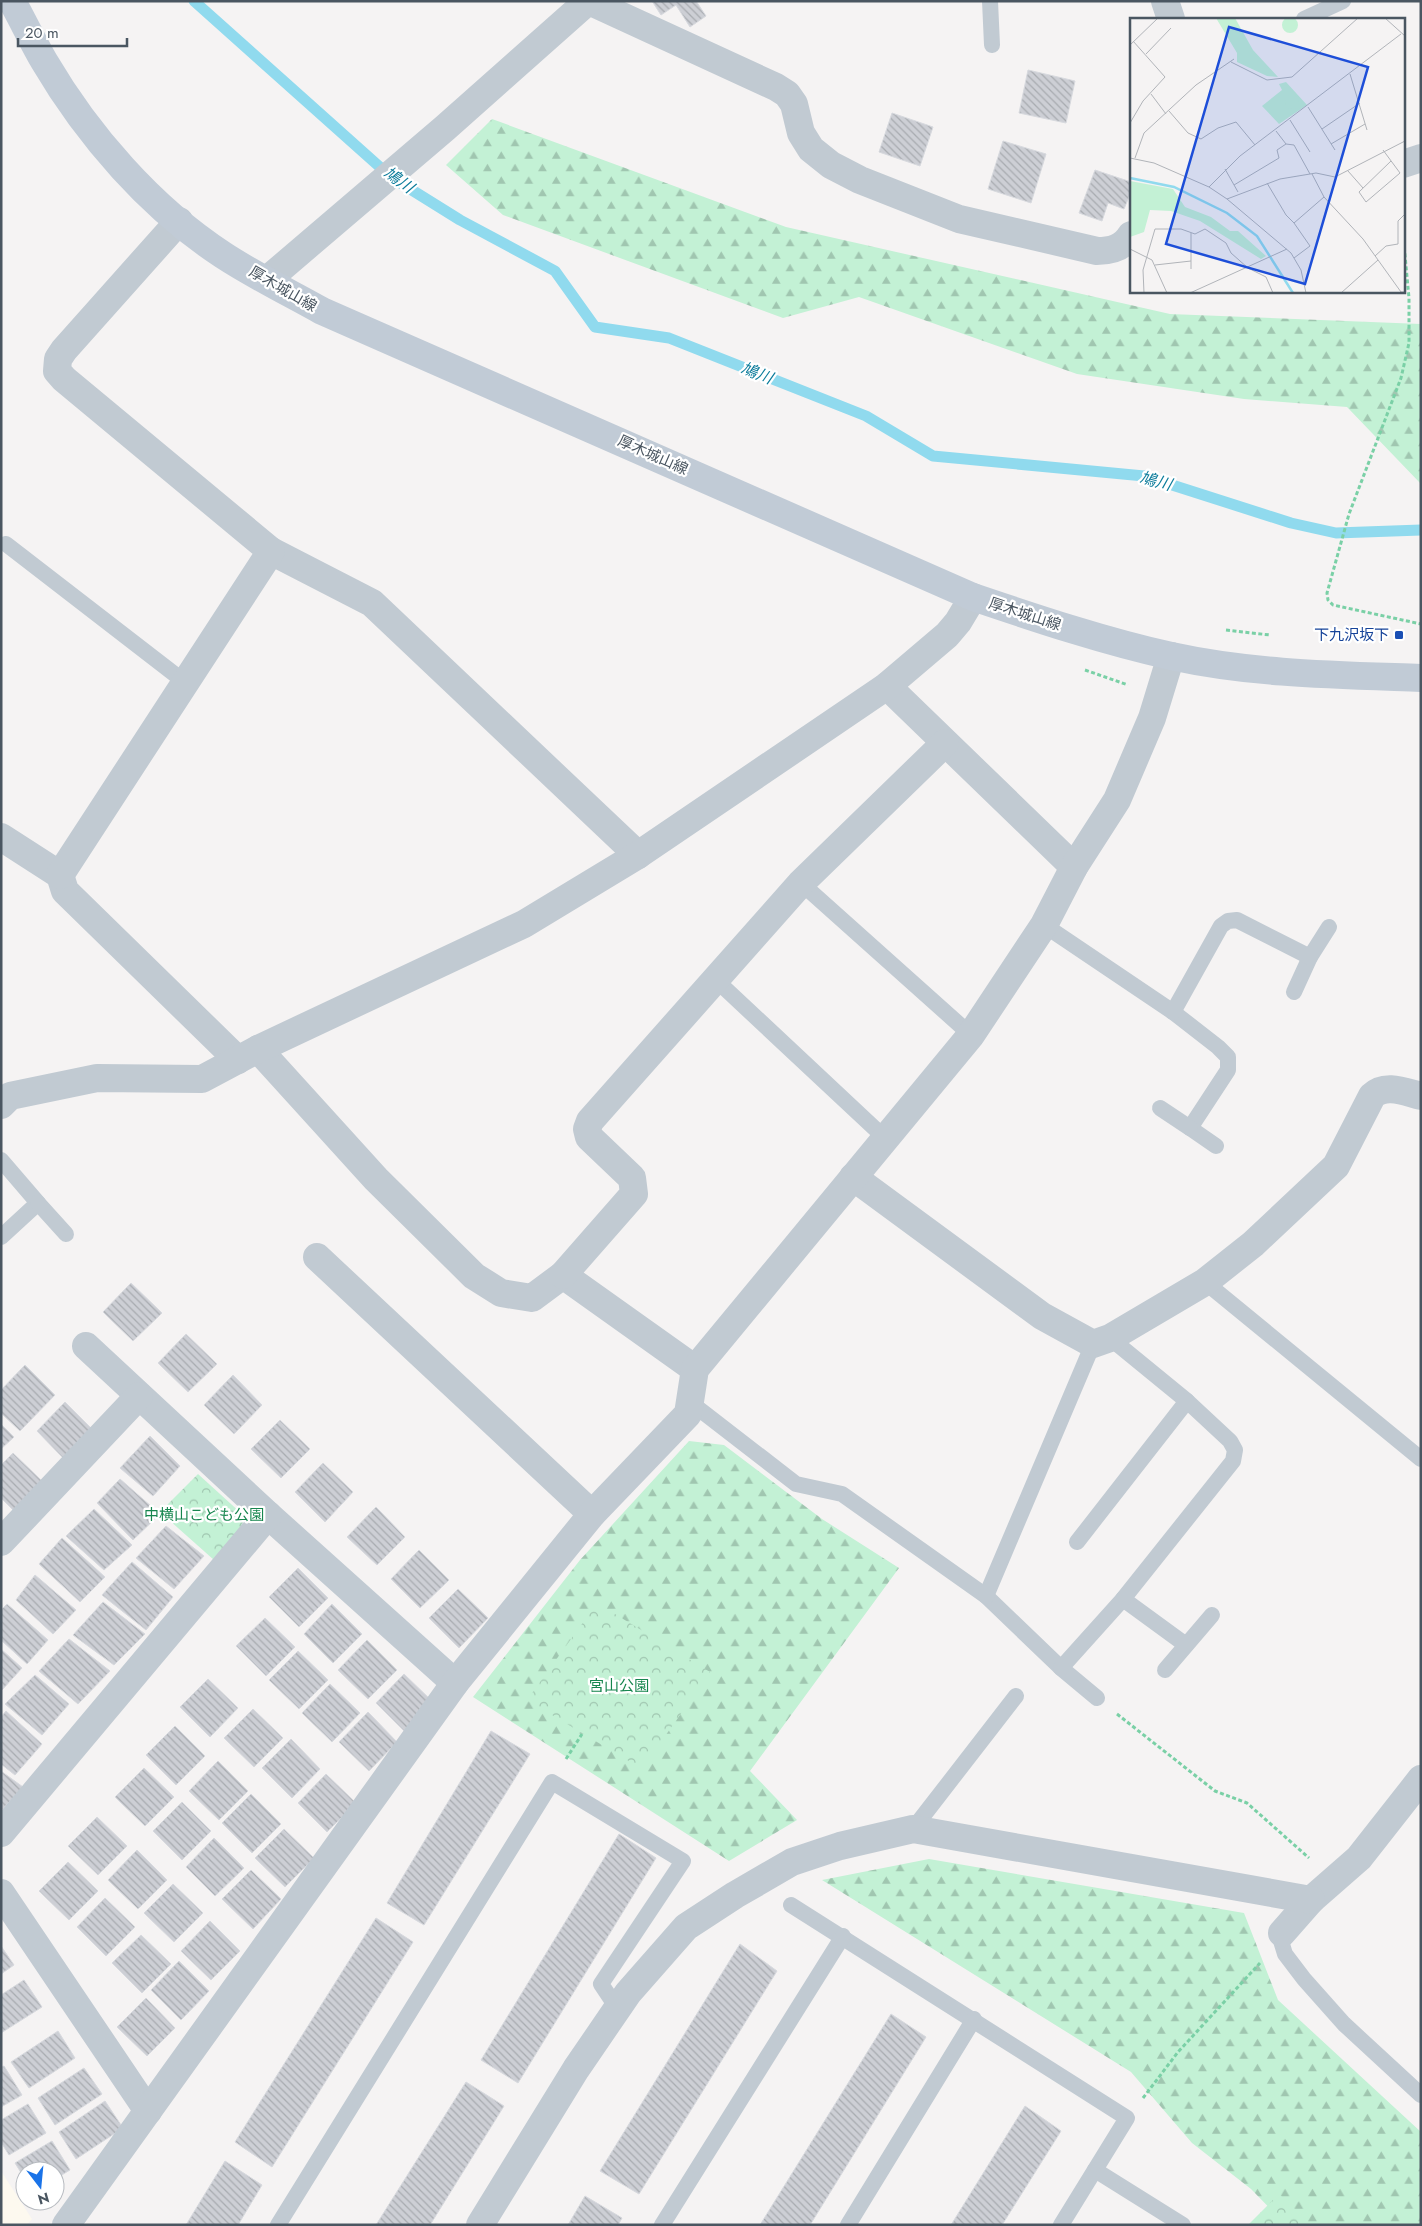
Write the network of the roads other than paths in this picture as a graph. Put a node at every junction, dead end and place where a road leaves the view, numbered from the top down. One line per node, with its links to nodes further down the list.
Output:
1 (12, 1): 11 (main road, 厚木城山線)
2 (588, 1): 12 (street); 13 (street)
3 (990, 1): 8 (lane)
4 (1165, 1): 6 (street)
5 (1343, 1): 7 (lane)
6 (1171, 18)
7 (1306, 18)
8 (992, 45)
9 (1421, 158): 10 (street)
10 (1404, 164)
11 (179, 221): 13 (main road, 厚木城山線); 15 (street)
12 (1130, 236)
13 (267, 280): 16 (main road, 厚木城山線)
14 (6, 544): 19 (lane)
15 (271, 552): 19 (street); 23 (street)
16 (974, 597): 17 (main road, 厚木城山線); 20 (street)
17 (1171, 656): 18 (main road, 厚木城山線); 24 (street)
18 (1421, 678)
19 (186, 683): 25 (street)
20 (887, 686): 21 (street); 23 (street)
21 (945, 743): 24 (street); 26 (street)
22 (1, 837): 25 (street)
23 (638, 855): 34 (street)
24 (1074, 867): 27 (street)
25 (60, 875): 34 (street)
26 (800, 883): 30 (street); 33 (lane)
27 (1044, 925): 32 (lane); 33 (street)
28 (1329, 927): 29 (lane)
29 (1310, 957): 31 (lane); 32 (lane)
30 (715, 978): 39 (lane); 47 (street)
31 (1294, 992)
32 (1173, 1012): 38 (lane)
33 (971, 1036): 39 (street)
34 (248, 1054): 36 (street); 47 (street)
35 (1421, 1096): 48 (street)
36 (1, 1105)
37 (1160, 1108): 38 (lane)
38 (1190, 1128): 40 (lane)
39 (886, 1138): 42 (street)
40 (1216, 1146)
41 (1, 1160): 43 (lane)
42 (853, 1177): 49 (street); 51 (street)
43 (38, 1203): 44 (lane); 45 (lane)
44 (66, 1234)
45 (1, 1237)
46 (317, 1257): 56 (street)
47 (563, 1275): 51 (street)
48 (1205, 1282): 49 (street); 55 (lane)
49 (1102, 1341): 53 (lane); 60 (lane)
50 (86, 1346): 52 (street)
51 (695, 1370): 54 (street)
52 (139, 1396): 57 (street); 58 (street)
53 (1187, 1401): 59 (lane); 61 (lane)
54 (690, 1402): 56 (street); 60 (lane)
55 (1421, 1459)
56 (592, 1514): 66 (street)
57 (268, 1515): 66 (street); 71 (street)
58 (1, 1542)
59 (1077, 1542)
60 (986, 1596): 64 (lane)
61 (1123, 1598): 63 (lane); 64 (lane)
62 (1212, 1615): 63 (lane)
63 (1186, 1645): 65 (lane)
64 (1061, 1668): 68 (lane)
65 (1165, 1670)
66 (455, 1683): 80 (street)
67 (1016, 1696): 70 (lane)
68 (1098, 1698)
69 (1421, 1779): 73 (street)
70 (913, 1829): 73 (street); 77 (street)
71 (1, 1833)
72 (1, 1893): 80 (street)
73 (1311, 1900): 76 (street)
74 (792, 1905): 75 (lane)
75 (843, 1936): 78 (lane); 85 (lane)
76 (1282, 1937): 79 (lane)
77 (616, 2008): 83 (lane); 84 (street)
78 (974, 2019): 81 (lane); 86 (lane)
79 (1421, 2095)
80 (148, 2111): 82 (street)
81 (1095, 2170): 87 (lane); 88 (lane)
82 (66, 2225)
83 (278, 2225)
84 (480, 2225)
85 (662, 2225)
86 (848, 2225)
87 (1061, 2225)
88 (1184, 2225)

